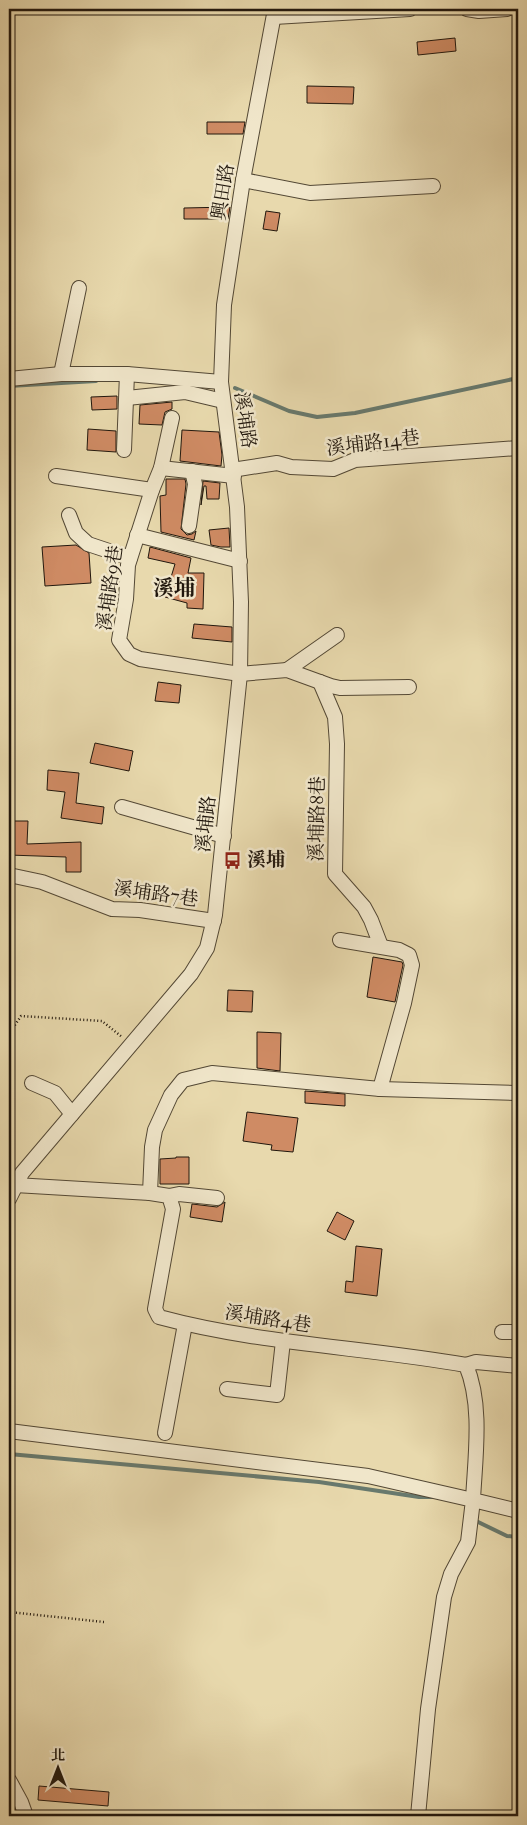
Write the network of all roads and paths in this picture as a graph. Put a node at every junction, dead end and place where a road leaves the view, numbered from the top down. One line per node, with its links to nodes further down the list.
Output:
1 (410, 9): 4 (street)
2 (467, 9): 3 (street)
3 (507, 9)
4 (274, 13): 5 (street, 興田路)
5 (244, 180): 6 (street); 11 (street, 興田路)
6 (433, 186)
7 (79, 288): 8 (street)
8 (61, 374): 9 (street); 10 (street)
9 (127, 376): 11 (street); 12 (street)
10 (9, 379)
11 (221, 382): 13 (street, 溪埔路)
12 (127, 396): 13 (street); 16 (street)
13 (223, 402): 19 (street, 溪埔路)
14 (172, 418): 17 (street, 溪埔路9巷)
15 (518, 448): 19 (street, 溪埔路14巷)
16 (124, 450)
17 (161, 468): 18 (street, 溪埔路14巷); 21 (street, 溪埔路9巷)
18 (192, 471): 19 (street, 溪埔路14巷); 23 (street)
19 (233, 473): 26 (street, 溪埔路)
20 (56, 476): 21 (street)
21 (152, 490): 24 (street, 溪埔路9巷)
22 (70, 515): 25 (street)
23 (189, 526)
24 (137, 535): 25 (street, 溪埔路9巷); 26 (street)
25 (130, 558): 29 (street, 溪埔路9巷)
26 (240, 561): 29 (street, 溪埔路)
27 (337, 635): 28 (street)
28 (287, 670): 29 (street, 溪埔路9巷); 30 (street)
29 (240, 674): 33 (street, 溪埔路)
30 (320, 682): 31 (street); 37 (street, 溪埔路8巷)
31 (409, 687)
32 (122, 807): 33 (street)
33 (224, 836): 35 (street, 溪埔路)
34 (9, 875): 35 (street, 溪埔路7巷)
35 (214, 921): 39 (street, 溪埔路)
36 (340, 940): 37 (street)
37 (381, 946): 41 (street)
38 (9, 1034): 39 (path)
39 (132, 1044): 43 (street, 溪埔路)
40 (32, 1083): 43 (street)
41 (380, 1089): 42 (street); 45 (street)
42 (518, 1093)
43 (72, 1114): 44 (street, 溪埔路)
44 (15, 1175): 45 (street); 48 (street, 溪埔路)
45 (150, 1193): 46 (street)
46 (168, 1196): 47 (street); 49 (street, 溪埔路4巷)
47 (217, 1198)
48 (9, 1199)
49 (185, 1324): 52 (street, 溪埔路4巷); 57 (street)
50 (502, 1332): 51 (street)
51 (518, 1332)
52 (283, 1341): 53 (street, 溪埔路4巷); 55 (street)
53 (466, 1365): 54 (street, 溪埔路4巷); 58 (street)
54 (518, 1366)
55 (227, 1389)
56 (9, 1432): 58 (street)
57 (165, 1433)
58 (473, 1500): 59 (street); 64 (street)
59 (518, 1511)
60 (9, 1612): 61 (path)
61 (104, 1622)
62 (9, 1780): 63 (street)
63 (26, 1816)
64 (418, 1816)

